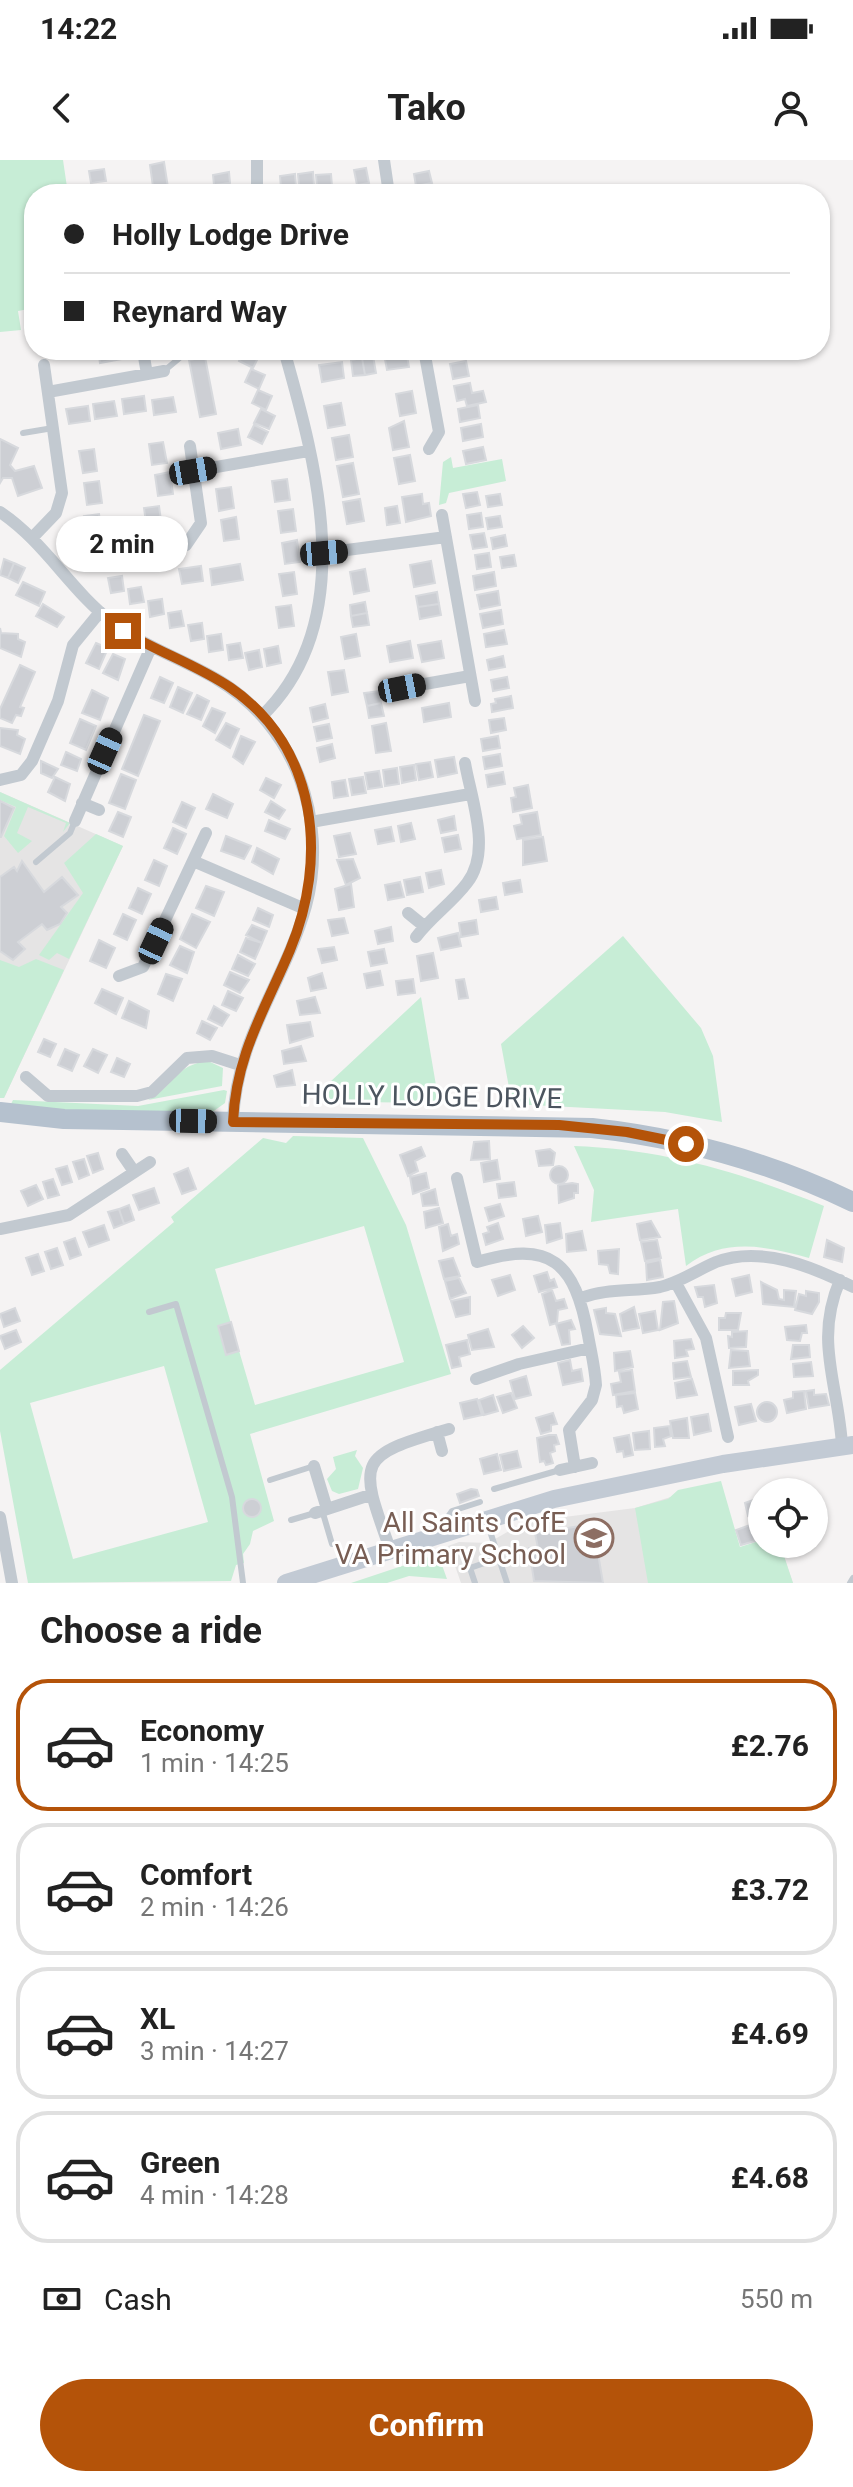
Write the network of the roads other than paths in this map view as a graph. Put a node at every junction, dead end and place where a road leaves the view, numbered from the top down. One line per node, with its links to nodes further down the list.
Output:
1 (257, 160): 5 (street)
2 (384, 160): 6 (street)
3 (132, 177): 4 (street)
4 (133, 184)
5 (257, 184)
6 (388, 184)
7 (145, 360): 13 (street)
8 (177, 360): 12 (lane)
9 (287, 360): 19 (street)
10 (426, 360): 18 (street)
11 (44, 365): 14 (street)
12 (164, 371): 13 (street)
13 (147, 374): 14 (street)
14 (48, 392): 15 (street)
15 (53, 428): 16 (lane); 24 (street)
16 (23, 433)
17 (190, 446): 20 (street)
18 (429, 449)
19 (308, 451): 20 (street); 26 (street)
20 (193, 471): 25 (street)
21 (0, 512): 24 (street)
22 (442, 515): 23 (street)
23 (446, 537): 26 (street); 29 (street)
24 (32, 538): 27 (street)
25 (186, 545)
26 (324, 553): 32 (street)
27 (100, 612): 28 (street); 34 (street)
28 (151, 647): 32 (street); 36 (street)
29 (470, 676): 30 (street); 31 (street)
30 (402, 689)
31 (475, 701)
32 (262, 716): 39 (street)
33 (465, 763): 35 (street)
34 (0, 780)
35 (470, 794): 39 (street); 45 (street)
36 (82, 803): 37 (street); 38 (street)
37 (99, 810)
38 (75, 821): 42 (lane)
39 (311, 822): 43 (street)
40 (206, 833): 41 (street)
41 (193, 861): 43 (street); 47 (street)
42 (36, 862)
43 (305, 909): 48 (street)
44 (408, 913): 45 (street)
45 (424, 926): 46 (street)
46 (416, 937)
47 (119, 976)
48 (240, 1065): 49 (street); 51 (street)
49 (26, 1077)
50 (0, 1112): 51 (main road, HOLLY LODGE DRIVE)
51 (233, 1122): 56 (main road, HOLLY LODGE DRIVE)
52 (122, 1154): 54 (street)
53 (150, 1162): 54 (street)
54 (133, 1170): 57 (street)
55 (457, 1178): 61 (street)
56 (853, 1202)
57 (0, 1229)
58 (840, 1280): 59 (street); 60 (street); 66 (street)
59 (676, 1283): 61 (street); 65 (street)
60 (853, 1287)
61 (581, 1298): 63 (street)
62 (149, 1312): 86 (lane)
63 (590, 1348): 64 (street); 70 (street)
64 (476, 1379)
65 (728, 1437)
66 (848, 1445): 76 (street)
67 (442, 1451): 74 (street)
68 (592, 1463): 70 (street)
69 (314, 1466): 72 (lane); 77 (street)
70 (575, 1467): 71 (street)
71 (560, 1470): 73 (lane)
72 (270, 1480)
73 (494, 1489)
74 (370, 1495): 77 (street); 82 (street)
75 (441, 1509): 80 (lane)
76 (483, 1510): 80 (street); 84 (lane)
77 (321, 1511): 79 (lane); 81 (lane)
78 (0, 1517): 83 (street)
79 (291, 1520)
80 (446, 1526): 82 (street)
81 (332, 1544)
82 (390, 1549): 87 (street)
83 (4, 1558): 85 (street)
84 (499, 1558): 88 (lane); 89 (lane)
85 (12, 1583)
86 (243, 1583)
87 (290, 1583)
88 (475, 1583)
89 (507, 1583)

